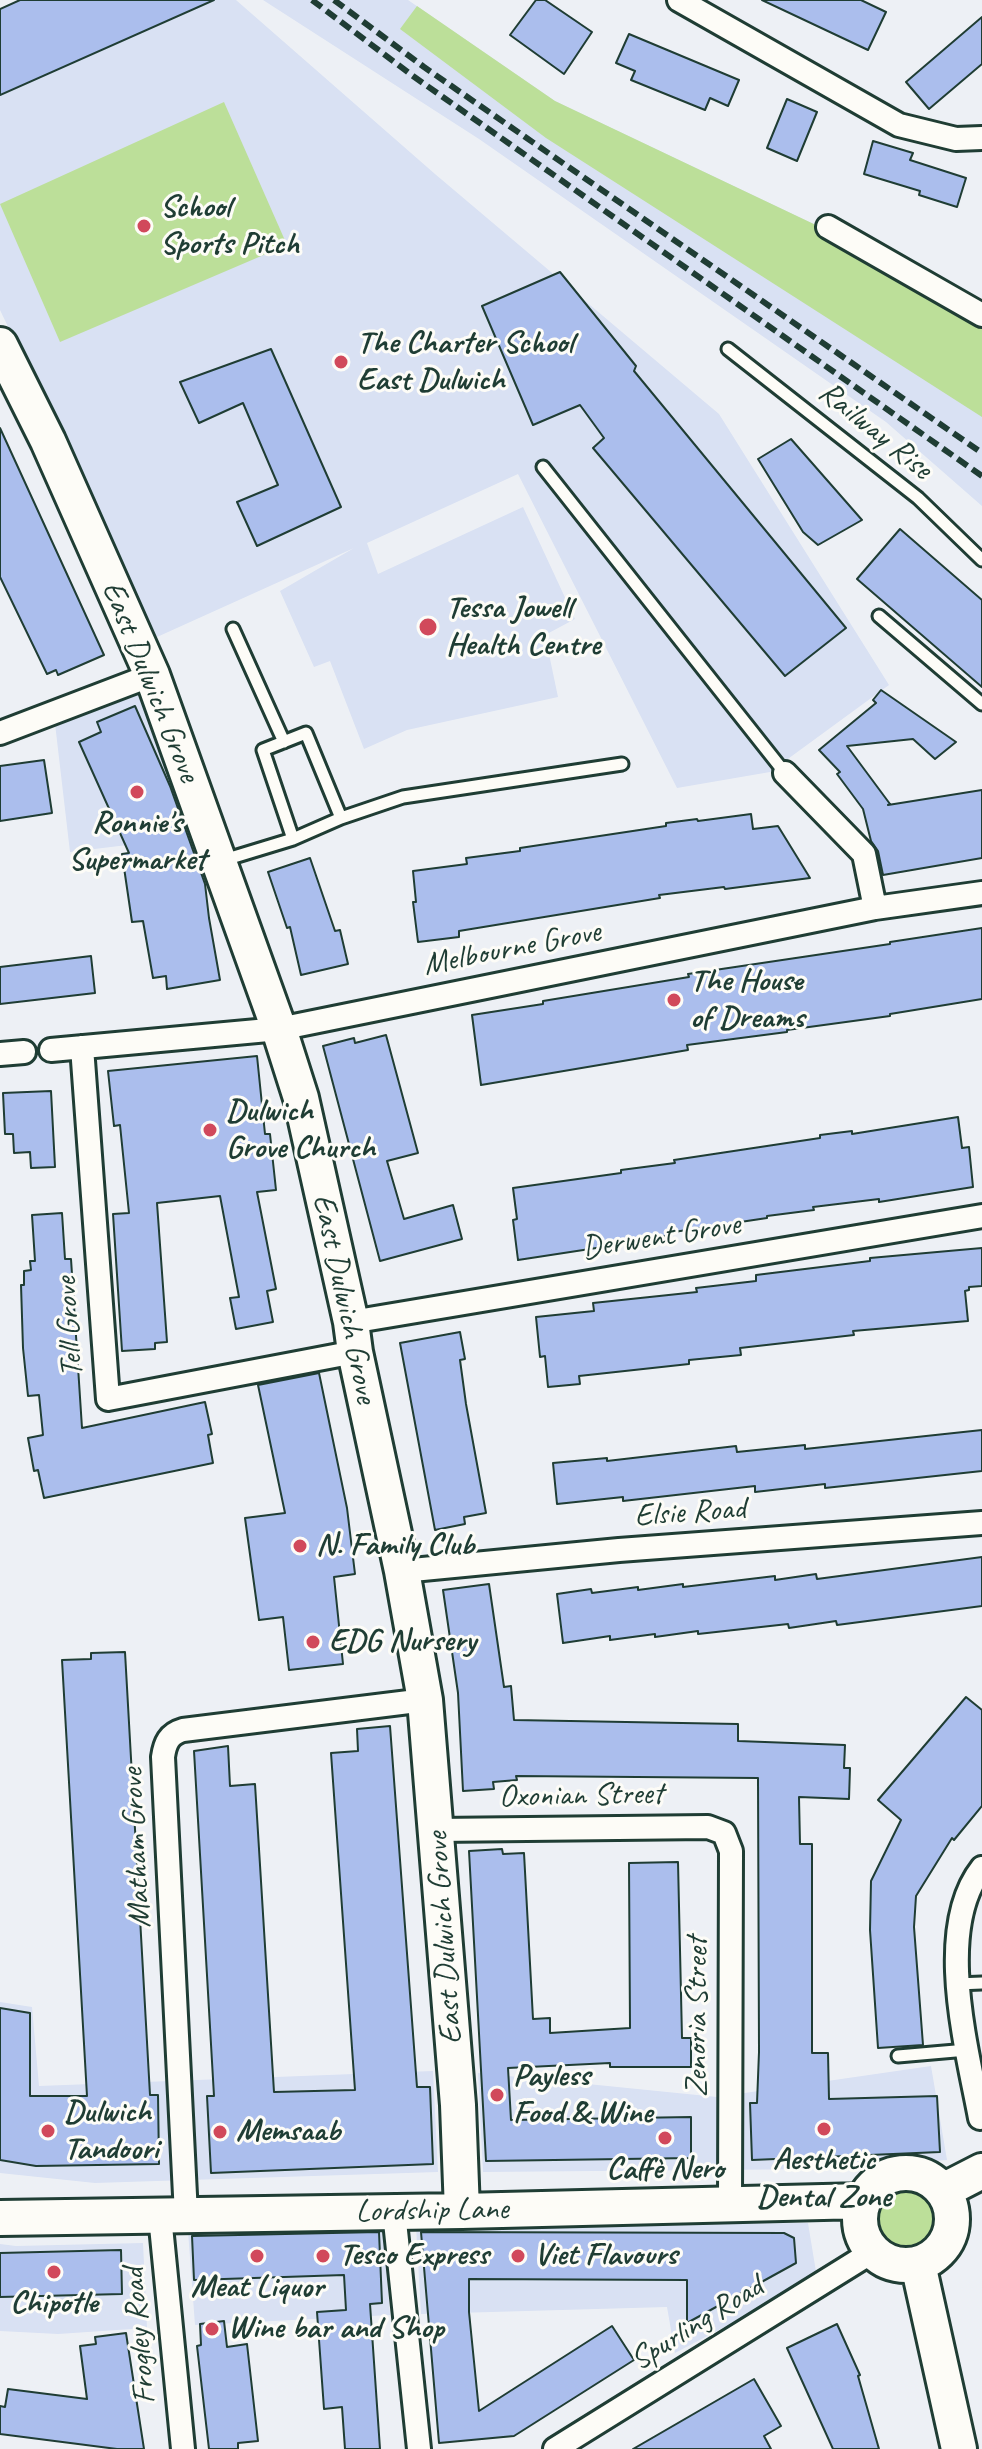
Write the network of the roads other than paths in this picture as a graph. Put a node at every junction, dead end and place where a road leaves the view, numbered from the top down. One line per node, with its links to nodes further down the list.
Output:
1 (679, 0): 2 (street)
2 (982, 138)
3 (828, 227): 4 (street)
4 (982, 315)
5 (0, 345): 11 (main road, East Dulwich Grove)
6 (728, 349): 8 (lane, Railway Rise)
7 (543, 467): 16 (lane)
8 (982, 560)
9 (879, 616): 12 (lane)
10 (233, 629): 14 (lane)
11 (152, 675): 13 (street); 19 (main road, East Dulwich Grove)
12 (982, 704)
13 (0, 733)
14 (284, 742): 17 (lane); 18 (lane)
15 (622, 764): 17 (lane)
16 (785, 773): 21 (street)
17 (341, 818): 18 (lane)
18 (293, 839): 19 (lane)
19 (219, 862): 22 (main road, East Dulwich Grove)
20 (982, 893): 21 (street, Melbourne Grove)
21 (875, 908): 22 (street, Melbourne Grove)
22 (279, 1029): 23 (street, Melbourne Grove); 28 (main road, East Dulwich Grove)
23 (82, 1047): 24 (street, Melbourne Grove); 28 (street, Tell Grove)
24 (51, 1050)
25 (24, 1052): 26 (street)
26 (0, 1054)
27 (982, 1216): 28 (street, Derwent Grove)
28 (353, 1337): 30 (main road, East Dulwich Grove)
29 (982, 1523): 30 (street, Elsie Road)
30 (402, 1571): 31 (main road, East Dulwich Grove)
31 (425, 1700): 32 (main road, East Dulwich Grove); 46 (street, Matham Grove)
32 (437, 1830): 33 (street, Oxonian Street); 44 (main road, East Dulwich Grove)
33 (724, 1833): 43 (street, Zenoria Street)
34 (982, 1868): 36 (street)
35 (982, 1983): 36 (lane)
36 (956, 1984): 37 (street)
37 (968, 2050): 38 (lane); 39 (street)
38 (898, 2056)
39 (980, 2118)
40 (982, 2171): 41 (main road)
41 (943, 2191): 42 (main road); 49 (main road)
42 (863, 2201): 43 (main road, Lordship Lane); 48 (main road)
43 (730, 2203): 44 (main road, Lordship Lane)
44 (462, 2211): 45 (main road, Lordship Lane)
45 (394, 2212): 46 (main road, Lordship Lane); 51 (street)
46 (173, 2216): 47 (main road, Lordship Lane); 50 (street, Frogley Road)
47 (0, 2218)
48 (872, 2252): 49 (main road); 52 (street, Spurling Road)
49 (918, 2264): 53 (main road)
50 (183, 2449)
51 (419, 2449)
52 (555, 2449)
53 (959, 2449)

